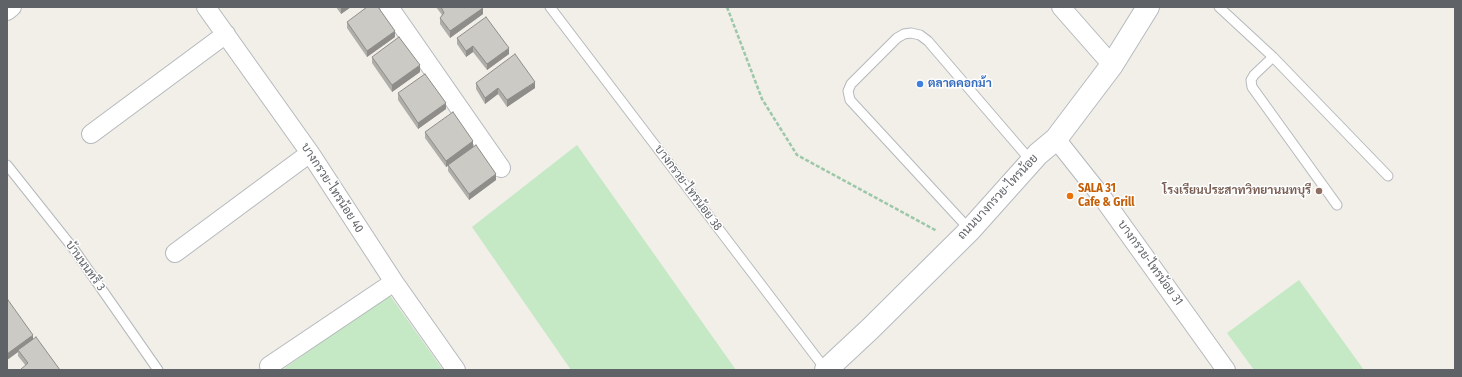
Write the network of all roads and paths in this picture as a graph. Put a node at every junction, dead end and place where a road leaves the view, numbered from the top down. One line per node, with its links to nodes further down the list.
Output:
1 (12, 7): 9 (street)
2 (206, 7): 10 (street, บางกรวย-ไทรน้อย 40)
3 (389, 7): 18 (street)
4 (550, 7): 25 (lane, บางกรวย-ไทรน้อย 38)
5 (727, 7): 21 (path)
6 (1061, 7): 12 (street)
7 (1148, 7): 12 (main road, ถนนบางกรวย-ไทรน้อย)
8 (1219, 7): 11 (lane)
9 (7, 11)
10 (226, 34): 13 (street); 15 (street, บางกรวย-ไทรน้อย 40)
11 (1273, 57): 19 (lane); 20 (lane)
12 (1112, 64): 14 (main road, ถนนบางกรวย-ไทรน้อย)
13 (91, 134)
14 (1056, 139): 16 (main road, ถนนบางกรวย-ไทรน้อย); 28 (street, บางกรวย-ไทรน้อย 31)
15 (310, 153): 22 (street); 23 (street, บางกรวย-ไทรน้อย 40)
16 (1031, 161): 21 (main road, ถนนบางกรวย-ไทรน้อย); 21 (lane)
17 (7, 165): 26 (lane, บ้านนนทรี 3)
18 (501, 168)
19 (1388, 176)
20 (1336, 205)
21 (963, 236): 25 (main road, ถนนบางกรวย-ไทรน้อย)
22 (175, 253)
23 (394, 282): 24 (street); 27 (street, บางกรวย-ไทรน้อย 40)
24 (269, 366)
25 (832, 368)
26 (158, 370)
27 (456, 370)
28 (1226, 370)

